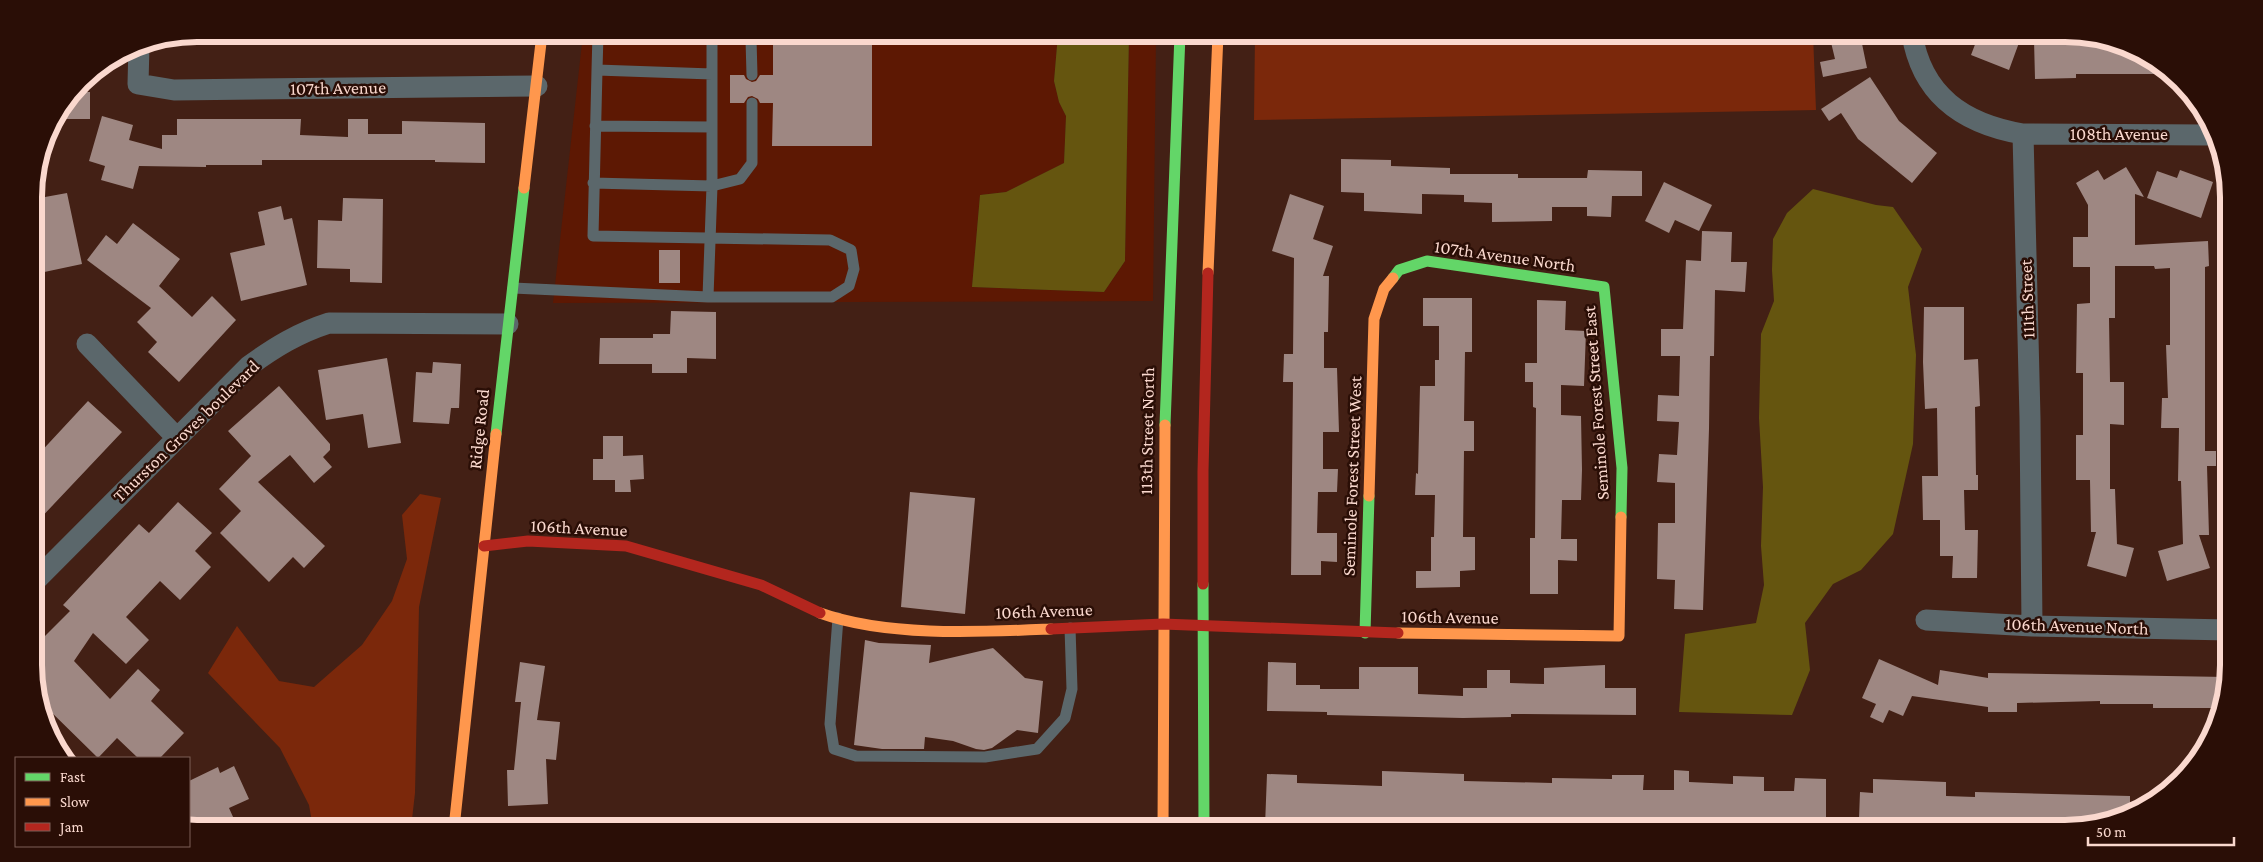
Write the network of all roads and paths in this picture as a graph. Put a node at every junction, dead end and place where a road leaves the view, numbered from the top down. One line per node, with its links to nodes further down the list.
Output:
1 (1180, 42): 32 (street, 113th Street North)
2 (1218, 42): 33 (street)
3 (1914, 42): 16 (street)
4 (541, 43): 12 (street, Ridge Road)
5 (598, 43): 9 (lane)
6 (712, 43): 10 (lane)
7 (751, 43): 11 (lane)
8 (139, 54): 12 (street, 107th Avenue)
9 (597, 70): 10 (lane); 14 (lane)
10 (712, 74): 15 (lane)
11 (752, 75)
12 (537, 86): 22 (street, Ridge Road)
13 (752, 103): 19 (lane)
14 (596, 126): 15 (lane); 18 (lane)
15 (712, 127): 19 (lane)
16 (2023, 134): 17 (street, 108th Avenue); 34 (street, 111th Street)
17 (2207, 135)
18 (594, 183): 19 (lane); 20 (lane)
19 (712, 186): 20 (lane)
20 (710, 238): 23 (lane); 23 (lane)
21 (1604, 287): 24 (street, 107th Avenue North); 38 (street, Seminole Forest Street East)
22 (513, 288): 23 (lane); 25 (street, Ridge Road)
23 (708, 297)
24 (1374, 319): 37 (street, Seminole Forest Street West)
25 (508, 324): 27 (street, Thurston Groves boulevard); 28 (street, Ridge Road)
26 (87, 344): 27 (street)
27 (177, 438): 29 (street, Thurston Groves boulevard)
28 (484, 546): 30 (street, 106th Avenue); 39 (street, Ridge Road)
29 (42, 574)
30 (838, 618): 35 (street, 106th Avenue); 35 (lane)
31 (1926, 620): 34 (street, 106th Avenue North)
32 (1163, 624): 33 (street, 106th Avenue); 35 (street, 106th Avenue); 40 (street, 113th Street North)
33 (1204, 626): 37 (street, 106th Avenue); 41 (street)
34 (2032, 626): 36 (street, 106th Avenue North)
35 (1070, 628)
36 (2220, 630)
37 (1365, 633): 38 (street, 106th Avenue)
38 (1619, 636)
39 (455, 819)
40 (1163, 819)
41 (1204, 819)

